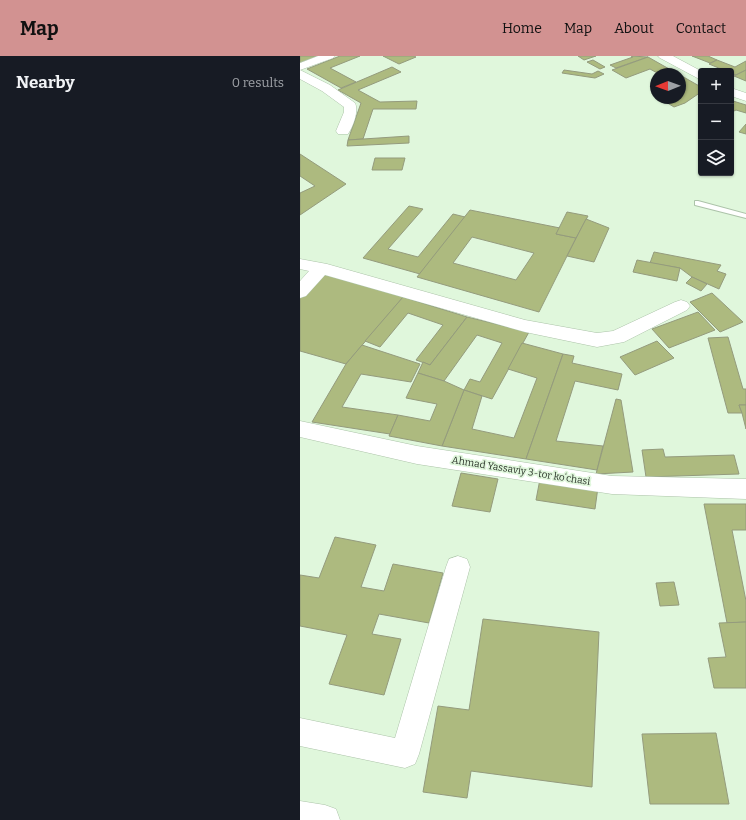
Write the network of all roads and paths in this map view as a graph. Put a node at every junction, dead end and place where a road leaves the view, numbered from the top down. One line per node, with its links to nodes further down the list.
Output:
1 (329, 56): 3 (street)
2 (664, 56): 5 (street)
3 (300, 67)
4 (300, 74): 8 (street)
5 (698, 74)
6 (734, 93): 7 (street)
7 (746, 97)
8 (343, 131)
9 (698, 203): 10 (lane)
10 (746, 216)
11 (300, 264): 12 (street)
12 (321, 268): 13 (street); 14 (street)
13 (300, 292)
14 (681, 306)
15 (300, 429): 16 (street, Ahmad Yassaviy 3-tor koʻchasi)
16 (746, 489)
17 (458, 567): 18 (street)
18 (300, 732)
19 (300, 816): 20 (street)
20 (325, 820)

